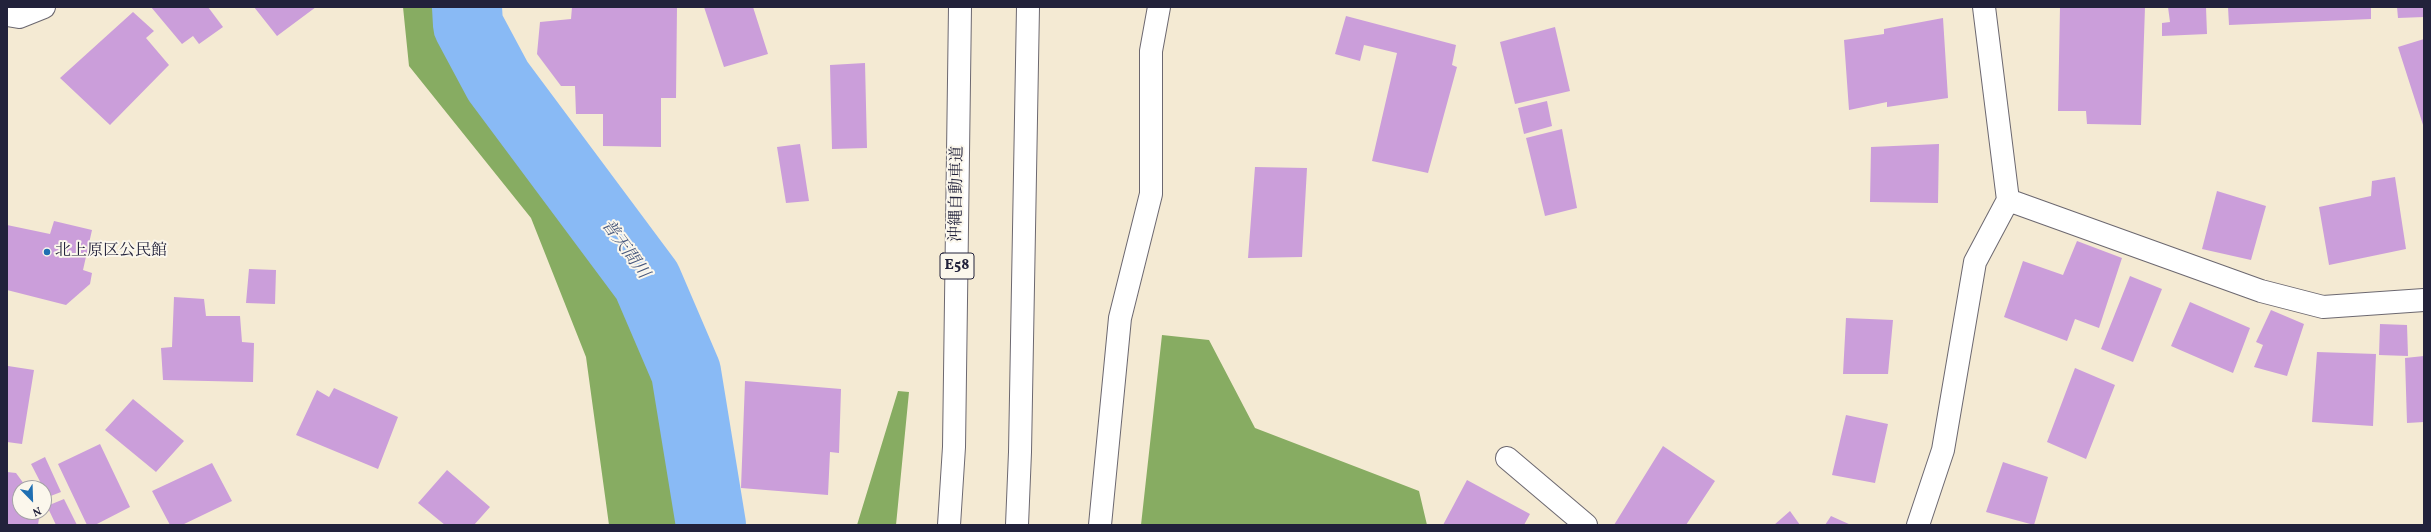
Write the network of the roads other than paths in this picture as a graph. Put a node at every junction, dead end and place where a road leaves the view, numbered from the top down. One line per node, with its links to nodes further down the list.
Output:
1 (44, 7): 6 (main road)
2 (960, 7): 10 (main road, 沖縄自動車道 / E58)
3 (1028, 7): 11 (main road)
4 (1159, 7): 12 (main road)
5 (1984, 7): 7 (main road)
6 (7, 15)
7 (2008, 200): 8 (main road); 14 (main road)
8 (2424, 300)
9 (1507, 458): 13 (main road)
10 (949, 525)
11 (1017, 525)
12 (1100, 525)
13 (1586, 525)
14 (1918, 525)

